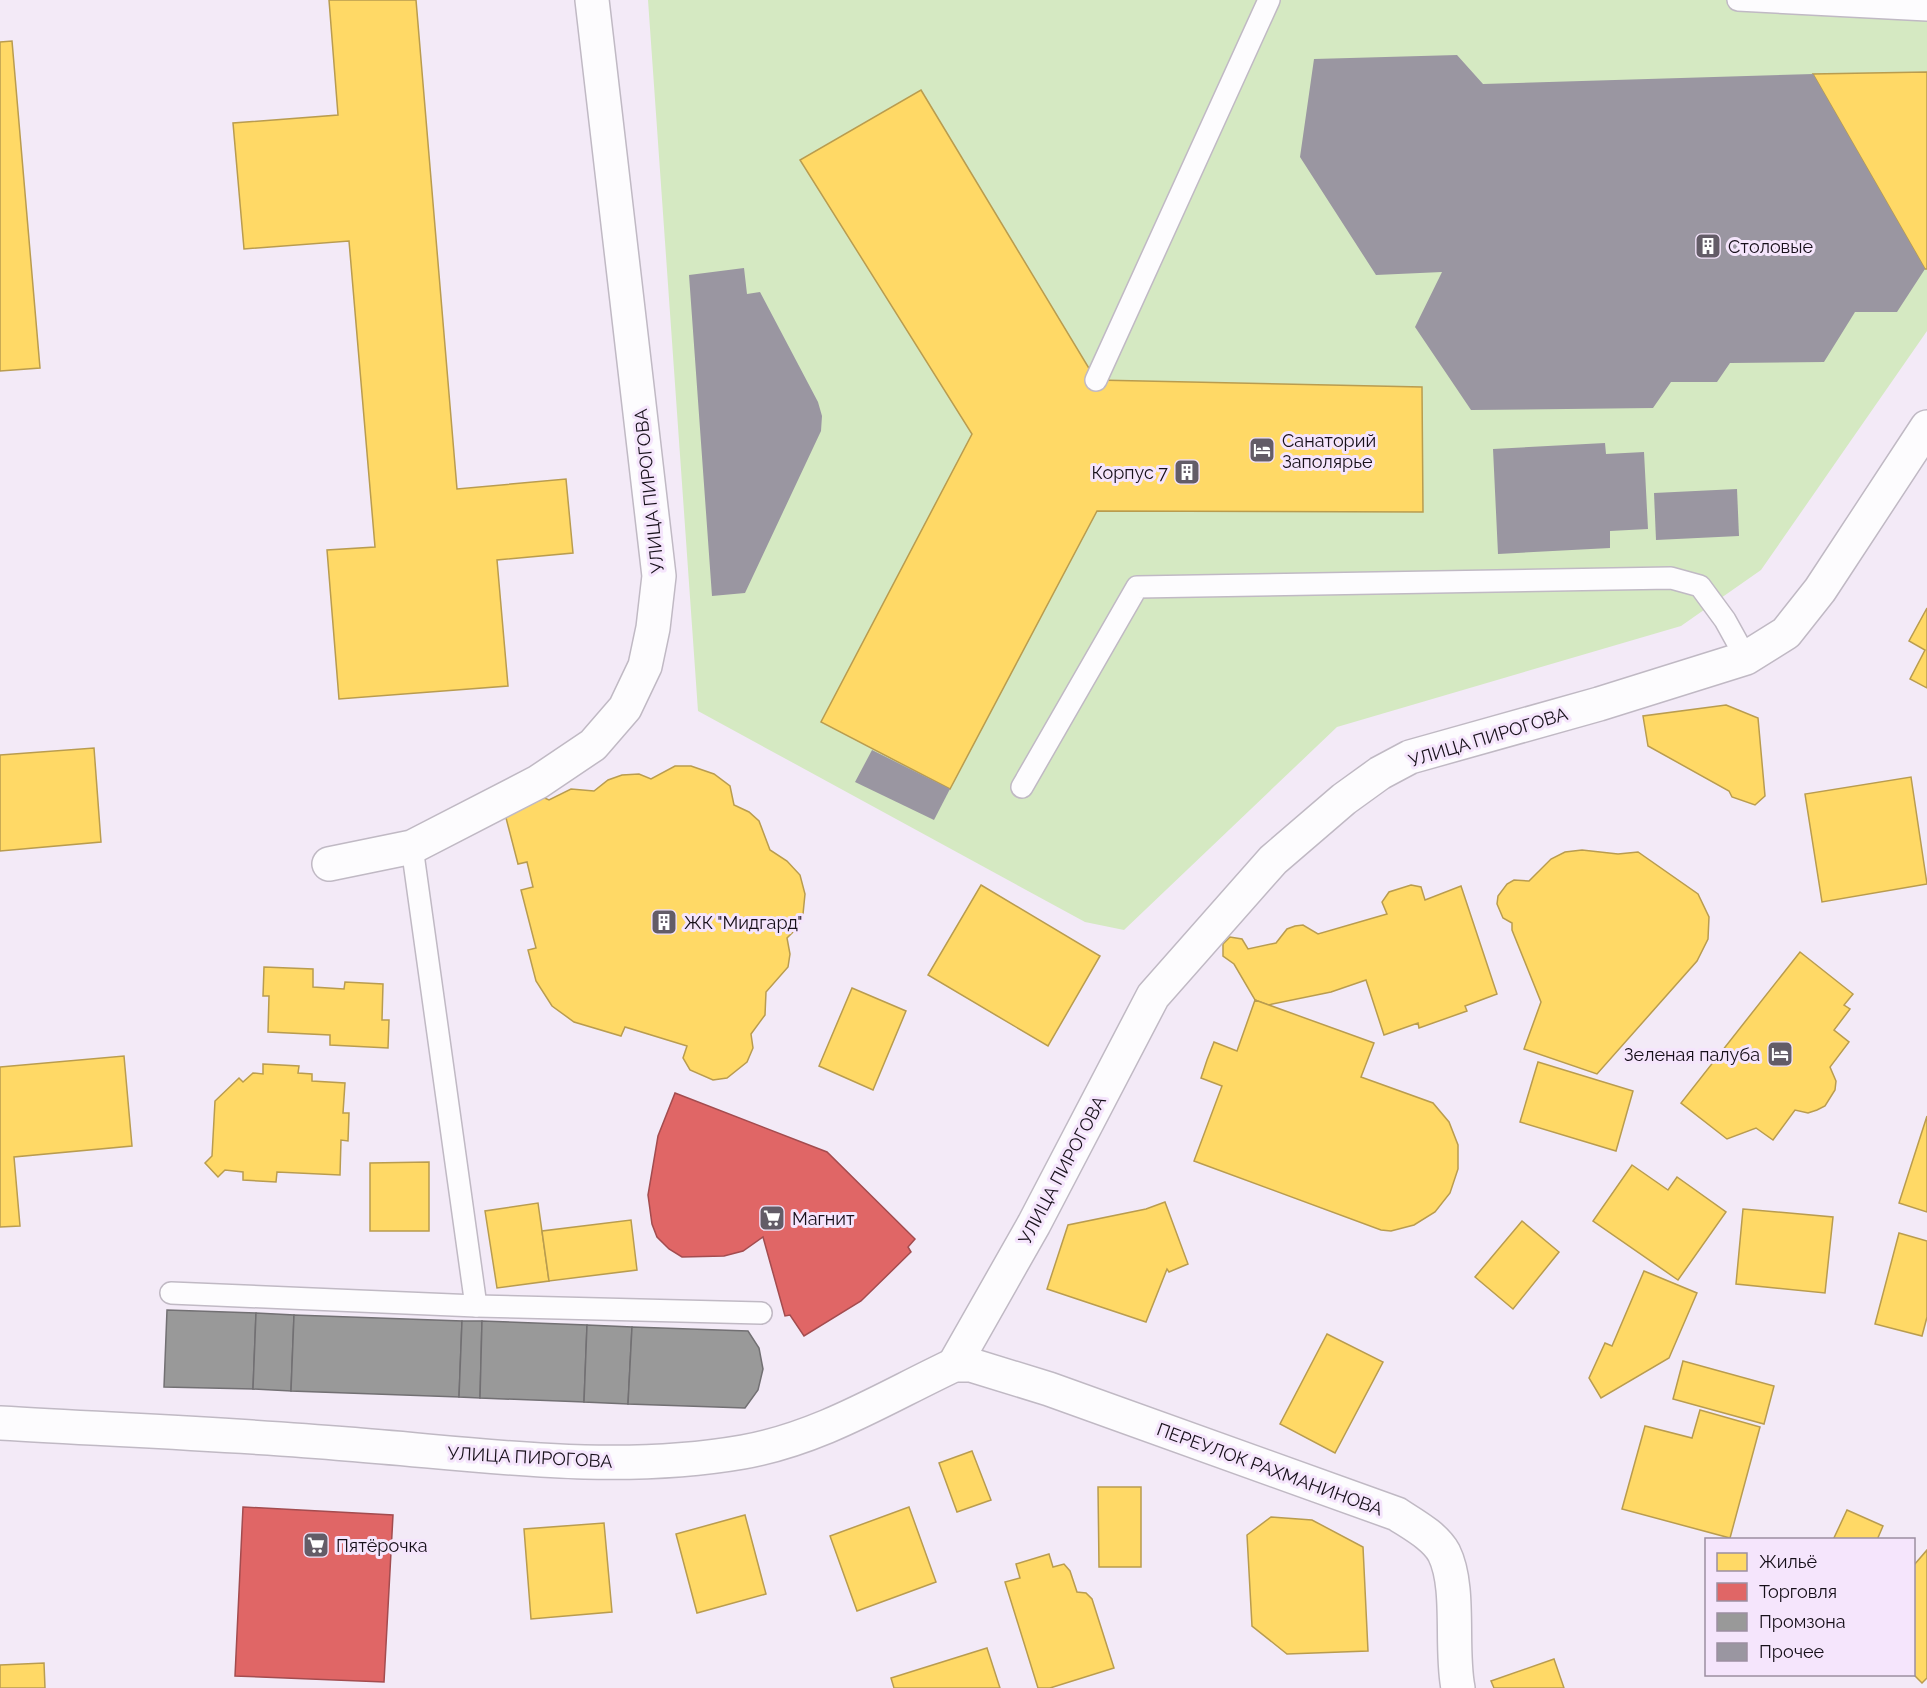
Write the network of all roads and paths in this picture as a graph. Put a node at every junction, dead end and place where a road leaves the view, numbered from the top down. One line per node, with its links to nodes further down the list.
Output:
1 (592, 0): 9 (street, УЛИЦА ПИРОГОВА)
2 (1269, 0): 5 (lane)
3 (1738, 0): 4 (lane)
4 (1925, 7)
5 (1096, 380)
6 (1927, 427): 7 (street, УЛИЦА ПИРОГОВА)
7 (1746, 658): 8 (lane); 14 (street, УЛИЦА ПИРОГОВА)
8 (1022, 786)
9 (412, 847): 10 (street, УЛИЦА ПИРОГОВА); 12 (lane)
10 (329, 864)
11 (171, 1293): 12 (lane)
12 (476, 1306): 13 (lane)
13 (761, 1313)
14 (954, 1365): 15 (street, УЛИЦА ПИРОГОВА); 16 (street, ПЕРЕУЛОК РАХМАНИНОВА)
15 (0, 1423)
16 (1458, 1688)

